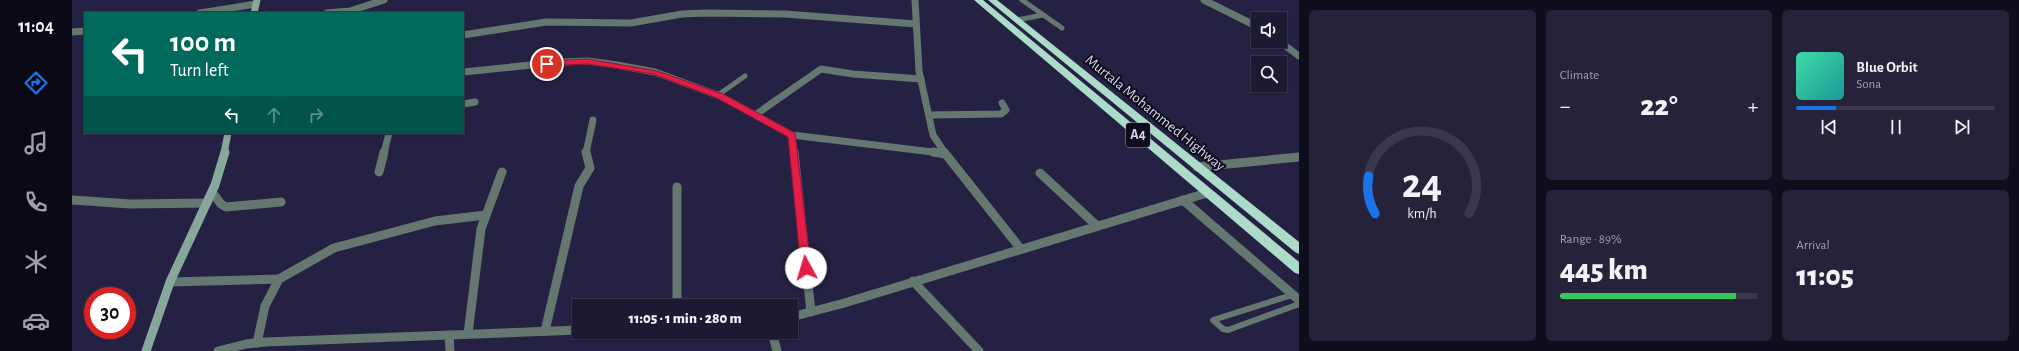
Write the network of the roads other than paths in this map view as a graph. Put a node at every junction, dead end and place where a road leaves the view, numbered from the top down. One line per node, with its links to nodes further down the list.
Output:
1 (384, 0): 8 (street)
2 (915, 0): 15 (street)
3 (978, 0): 44 (highway, Murtala Mohammed Highway / A4)
4 (992, 0): 14 (highway, Murtala Mohammed Highway / A4)
5 (1022, 0): 13 (lane)
6 (1204, 0): 16 (street)
7 (257, 2): 9 (street); 10 (main road)
8 (375, 4): 11 (street); 12 (street)
9 (205, 12)
10 (254, 12)
11 (338, 12)
12 (373, 12)
13 (1043, 15): 14 (lane); 17 (lane)
14 (1017, 20): 38 (highway, Murtala Mohammed Highway / A4)
15 (916, 24): 20 (street); 25 (street)
16 (1251, 24)
17 (1062, 28)
18 (84, 31): 19 (street)
19 (72, 32)
20 (464, 35)
21 (1287, 47): 22 (street)
22 (1299, 56)
23 (464, 72): 26 (street)
24 (745, 76): 26 (lane)
25 (921, 79): 30 (street); 31 (street)
26 (718, 95): 30 (street)
27 (475, 102): 29 (street)
28 (1002, 103): 31 (street)
29 (464, 104)
30 (755, 115): 35 (street)
31 (929, 115): 36 (street)
32 (593, 120): 64 (street)
33 (228, 134): 43 (main road)
34 (389, 134): 39 (street)
35 (792, 135): 36 (street); 61 (street)
36 (944, 154): 51 (street)
37 (1299, 157): 38 (street)
38 (1197, 167): 52 (highway, Murtala Mohammed Highway / A4)
39 (380, 172)
40 (502, 172): 49 (street)
41 (1040, 173): 50 (street)
42 (677, 187): 57 (street)
43 (212, 192): 47 (street); 48 (main road)
44 (1207, 193): 46 (street); 53 (highway, Murtala Mohammed Highway / A4)
45 (72, 200): 48 (street)
46 (1183, 200): 50 (street); 58 (street)
47 (281, 202)
48 (206, 203): 56 (main road)
49 (486, 215): 54 (street); 65 (street)
50 (1096, 225): 51 (street)
51 (1020, 248): 55 (street)
52 (1299, 249)
53 (1299, 269)
54 (279, 279): 56 (street); 68 (street)
55 (913, 281): 61 (street); 73 (street)
56 (170, 282): 69 (main road)
57 (677, 299)
58 (1297, 299): 59 (lane); 60 (lane)
59 (1273, 300): 60 (lane); 60 (lane)
60 (1283, 310)
61 (811, 312): 62 (street)
62 (798, 315)
63 (572, 330): 64 (street)
64 (545, 331): 65 (street)
65 (468, 334): 66 (street)
66 (449, 335): 68 (street); 71 (street)
67 (774, 339): 72 (street)
68 (258, 343): 70 (street)
69 (146, 351)
70 (218, 351)
71 (450, 351)
72 (777, 351)
73 (979, 351)

